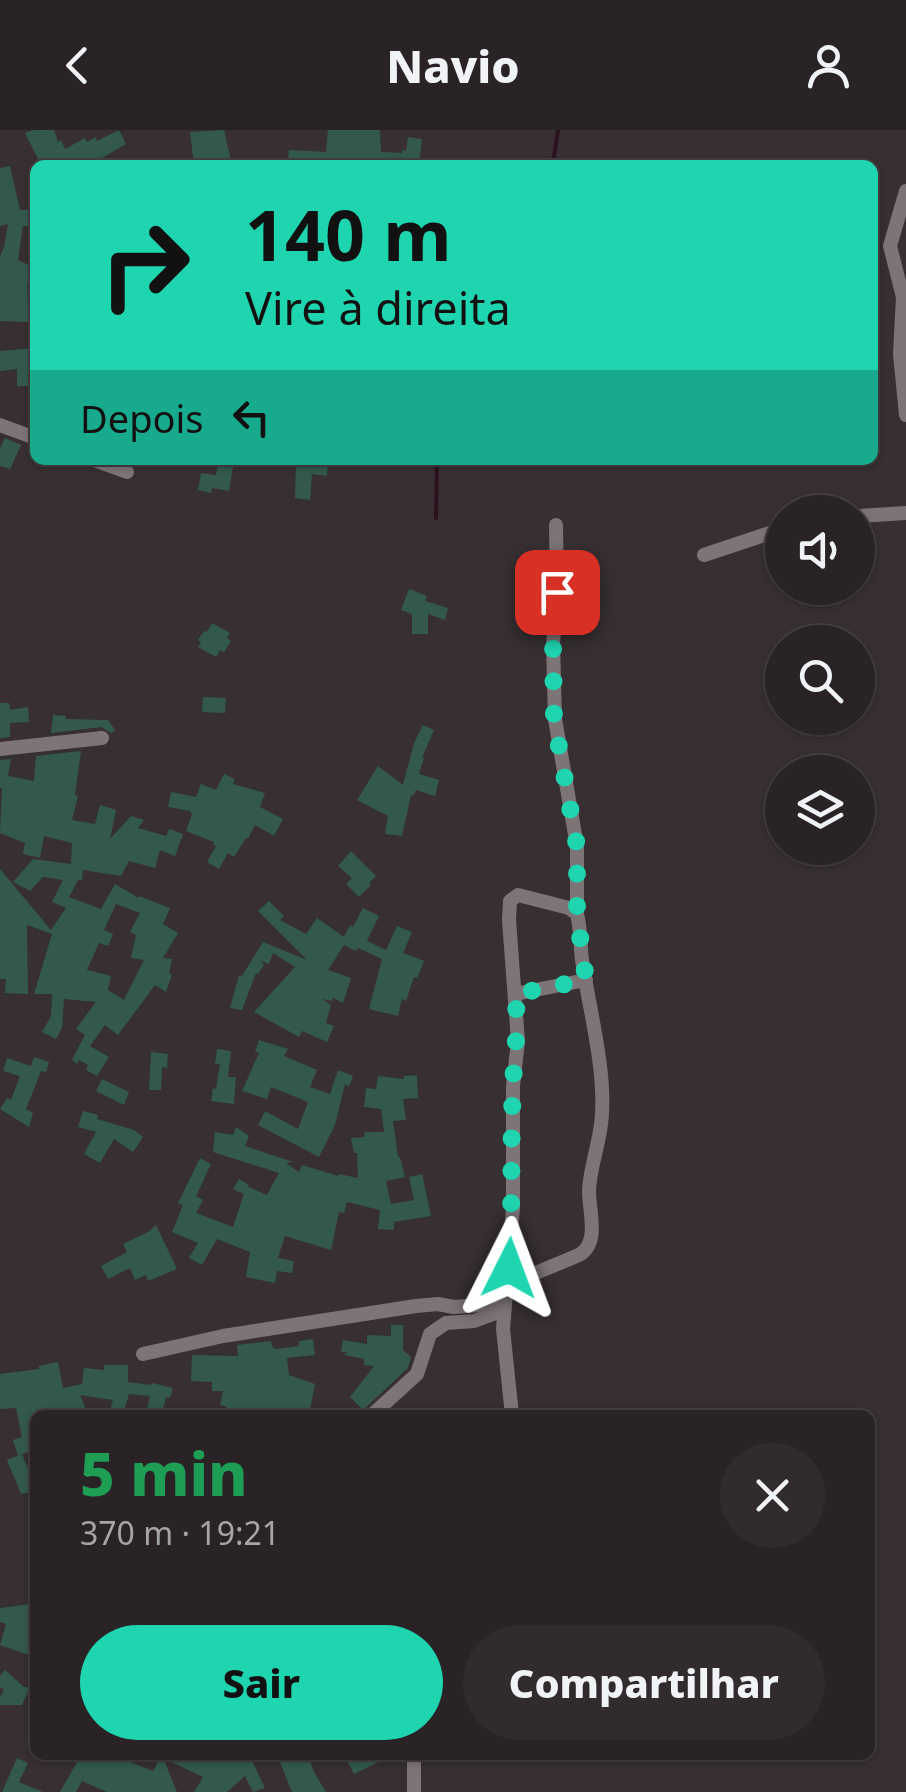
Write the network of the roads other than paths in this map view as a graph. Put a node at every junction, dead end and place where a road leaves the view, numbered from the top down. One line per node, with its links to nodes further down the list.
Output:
1 (906, 191): 2 (street)
2 (906, 415)
3 (0, 425): 4 (street)
4 (30, 432)
5 (108, 465): 6 (street)
6 (127, 472)
7 (906, 513): 8 (street)
8 (875, 515)
9 (556, 526): 14 (street)
10 (765, 535): 11 (street)
11 (704, 556)
12 (102, 738): 13 (street)
13 (0, 748)
14 (577, 914): 15 (street); 16 (street)
15 (586, 980): 16 (street); 17 (street)
16 (515, 994): 17 (street)
17 (506, 1286): 18 (street)
18 (504, 1306): 19 (street); 20 (street); 21 (street)
19 (144, 1354)
20 (377, 1410)
21 (511, 1410)
22 (414, 1760): 23 (street)
23 (414, 1792)

